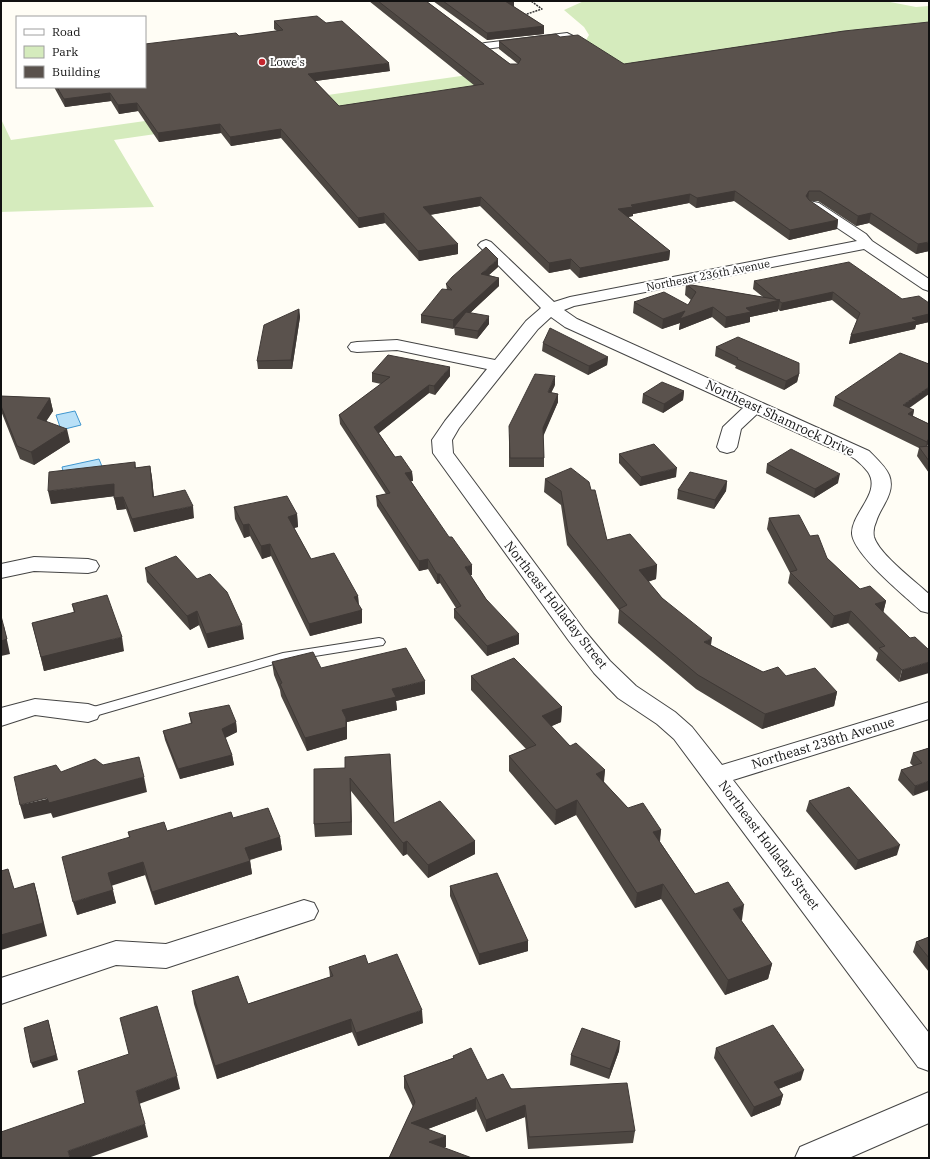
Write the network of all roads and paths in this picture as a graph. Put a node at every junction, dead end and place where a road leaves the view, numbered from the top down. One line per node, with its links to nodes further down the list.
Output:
1 (567, 36): 2 (street)
2 (496, 55)
3 (813, 206): 4 (street)
4 (866, 244): 7 (street); 9 (street, Northeast 236th Avenue)
5 (486, 246): 9 (street, Northeast Shamrock Drive)
6 (929, 266): 7 (street)
7 (906, 271): 8 (street)
8 (929, 286)
9 (550, 309): 11 (street, Northeast Holladay Street); 12 (street, Northeast Shamrock Drive)
10 (357, 347): 11 (street)
11 (498, 366): 21 (street, Northeast Holladay Street)
12 (756, 406): 13 (street); 16 (street, Northeast Shamrock Drive)
13 (727, 447)
14 (88, 566): 15 (street)
15 (1, 571)
16 (929, 606)
17 (380, 642): 19 (lane)
18 (929, 710): 21 (street, Northeast 238th Avenue)
19 (88, 713): 20 (street)
20 (1, 716)
21 (717, 776): 24 (street, Northeast Holladay Street)
22 (304, 911): 23 (street)
23 (1, 991)
24 (929, 1057)
25 (929, 1107): 26 (street)
26 (812, 1158)

